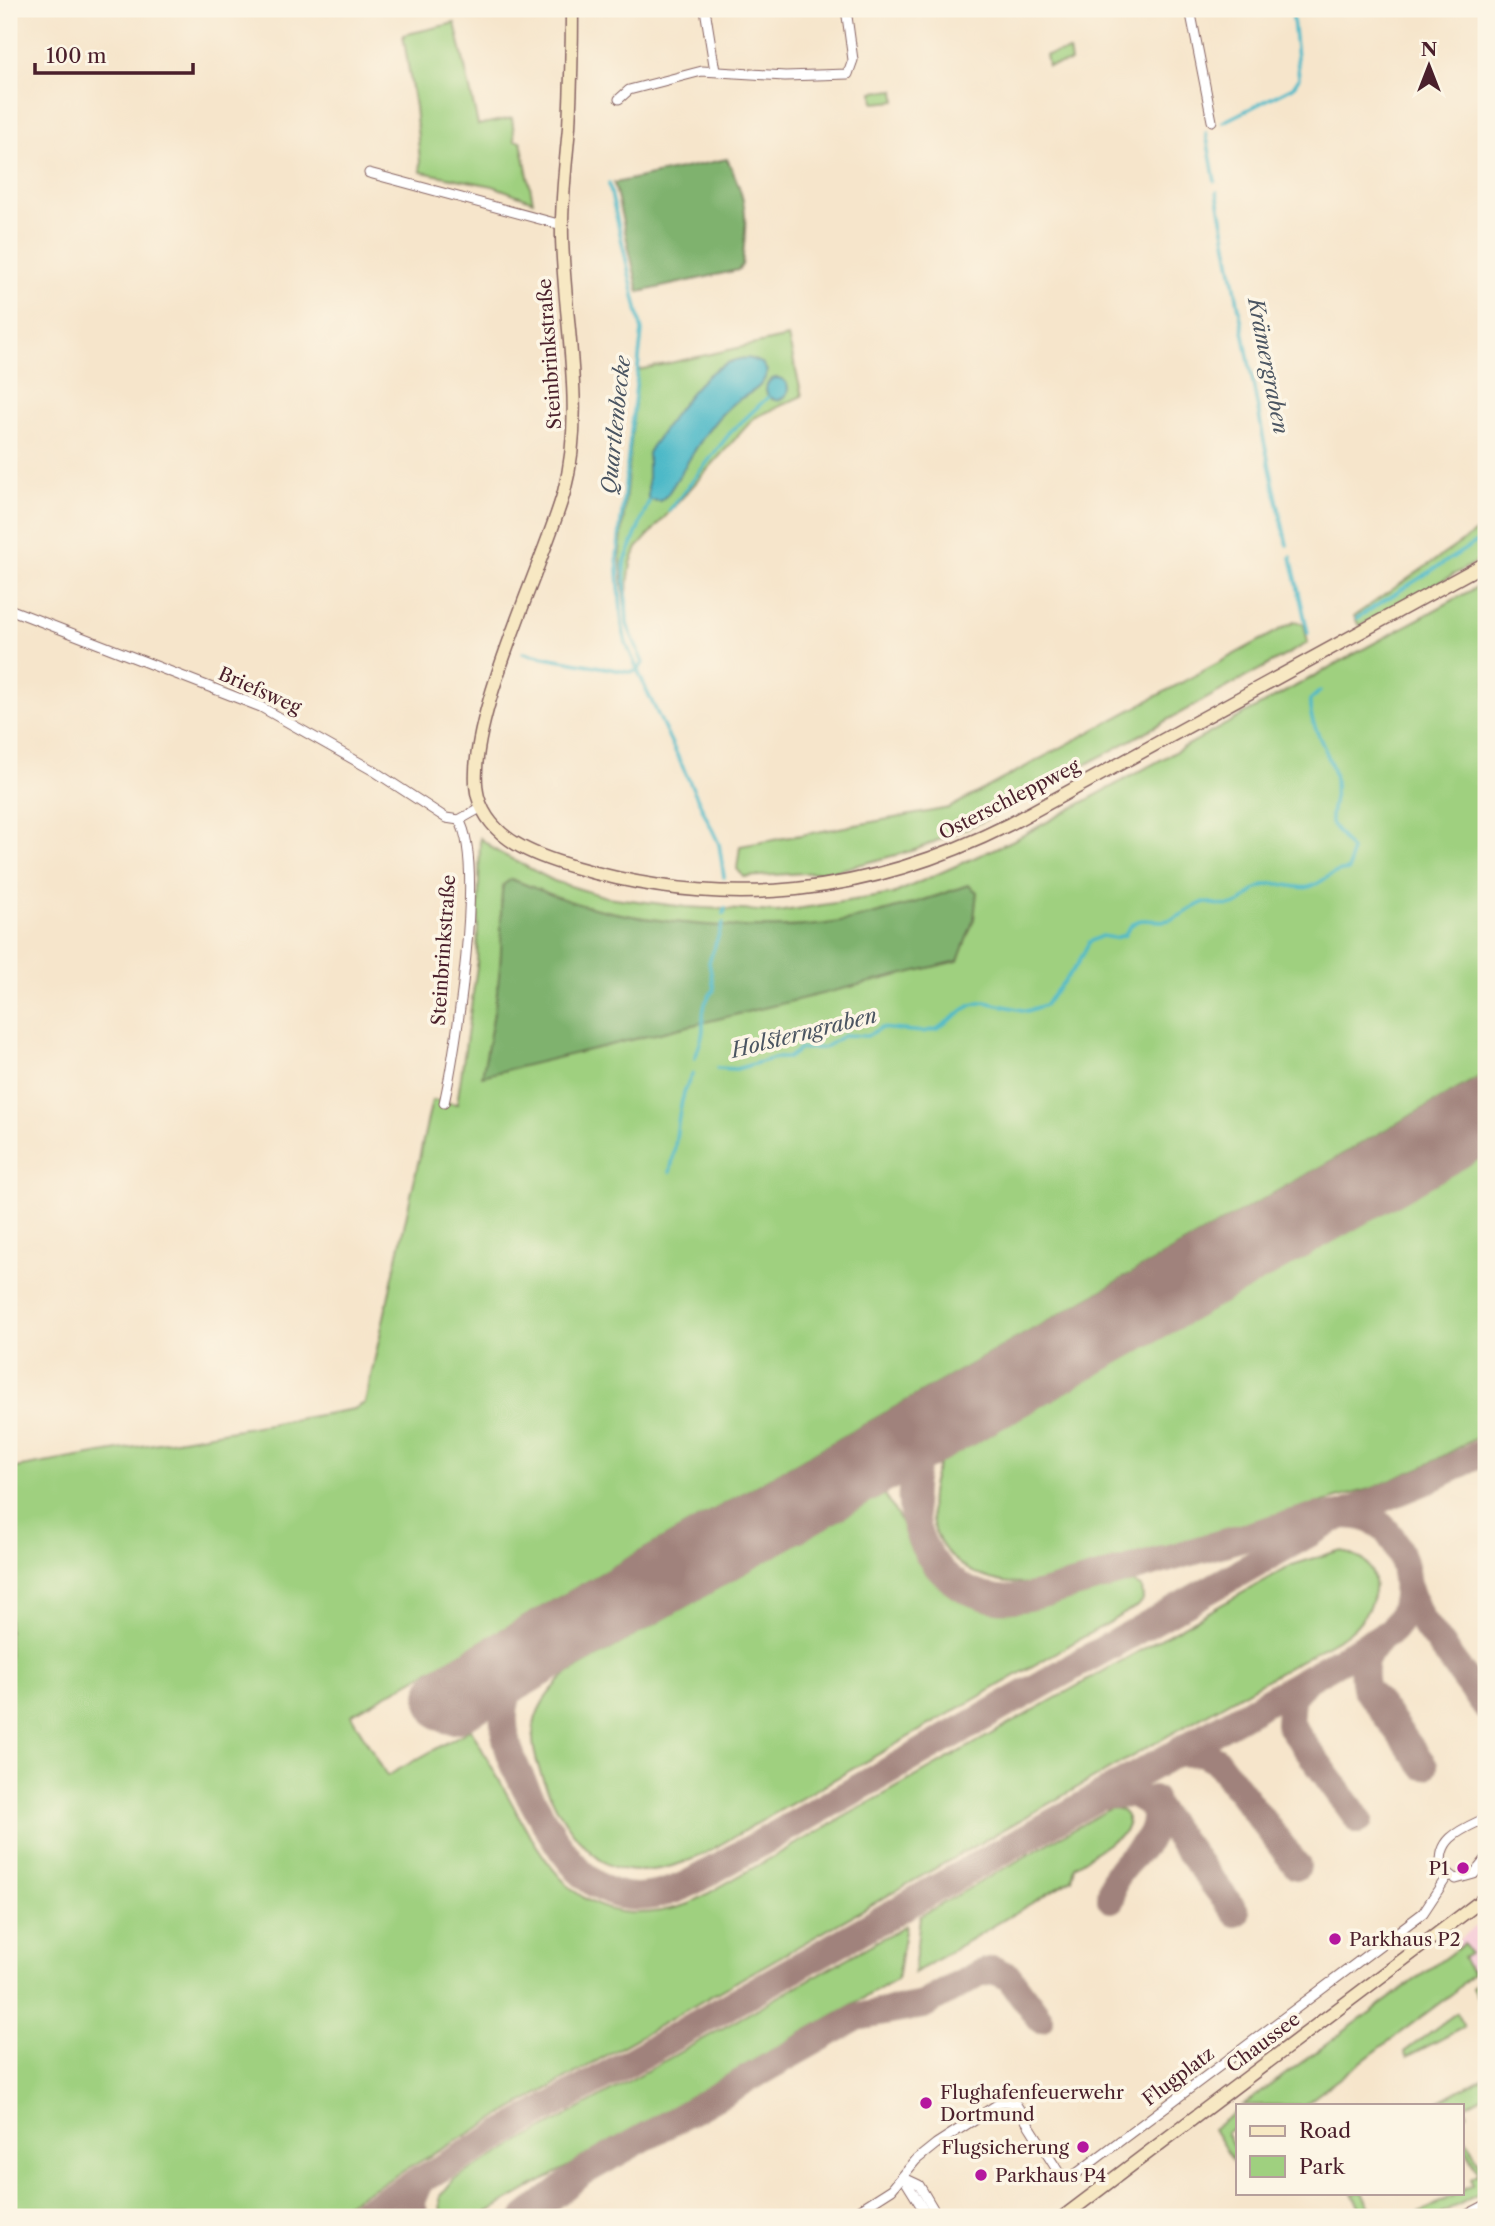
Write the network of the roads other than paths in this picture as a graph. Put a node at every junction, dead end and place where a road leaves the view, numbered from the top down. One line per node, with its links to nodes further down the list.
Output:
1 (572, 9): 9 (street, Steinbrinkstraße)
2 (705, 9): 5 (street)
3 (846, 9): 5 (street)
4 (1190, 9): 7 (street)
5 (715, 71): 6 (street)
6 (620, 99)
7 (1212, 121)
8 (369, 173): 9 (street)
9 (562, 225): 12 (street, Steinbrinkstraße)
10 (1486, 563): 12 (street, Osterschleppweg)
11 (9, 609): 13 (street, Briefsweg)
12 (482, 807): 13 (street)
13 (459, 820): 14 (street, Steinbrinkstraße)
14 (444, 1104)
15 (1486, 1818): 17 (street)
16 (1486, 1859): 17 (street)
17 (1448, 1875): 19 (street, Flugplatz)
18 (1486, 1897): 24 (street, Chaussee)
19 (904, 2178): 21 (street, Flugplatz); 22 (street); 23 (street)
20 (1486, 2204): 25 (street)
21 (848, 2217)
22 (928, 2217)
23 (938, 2217)
24 (1063, 2217)
25 (1463, 2217)

